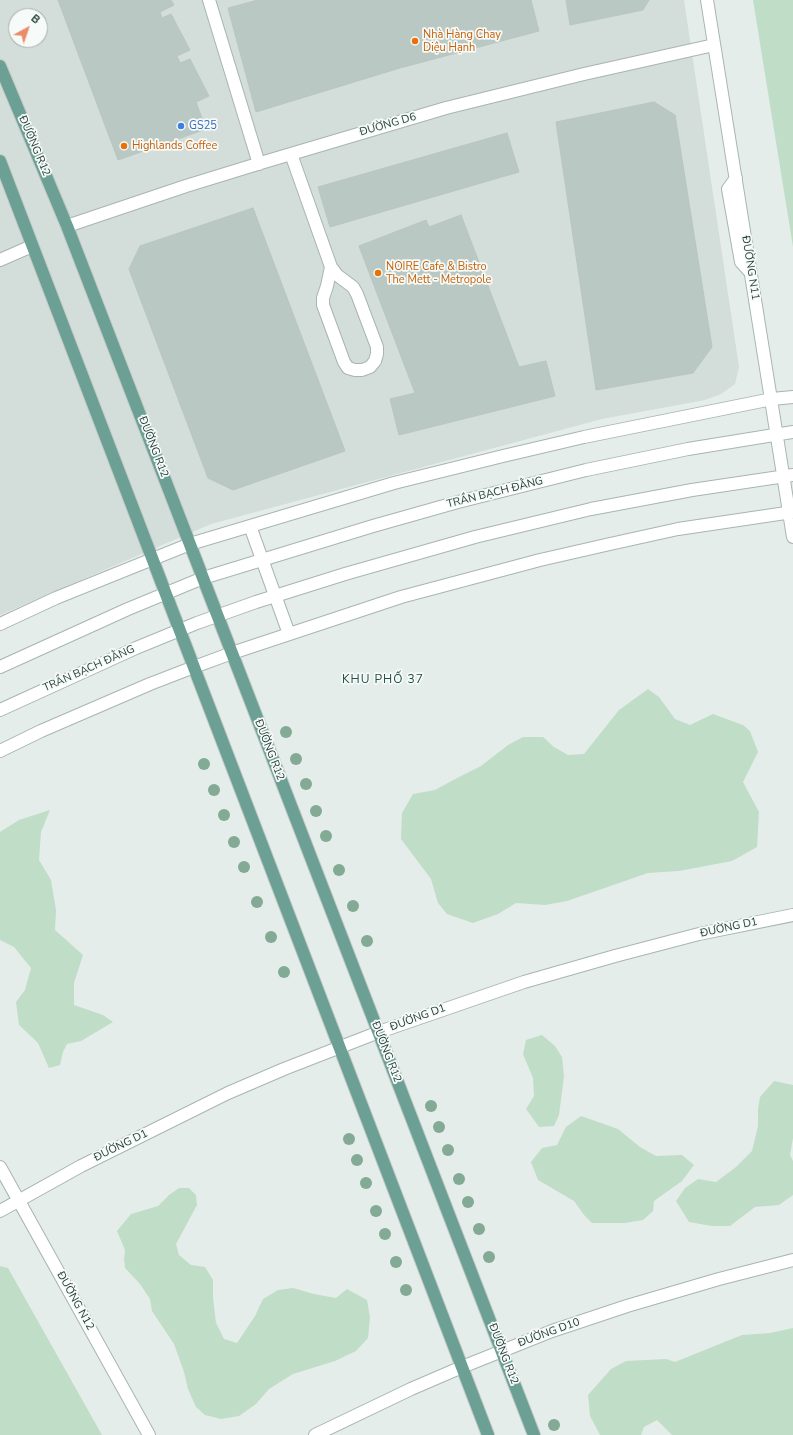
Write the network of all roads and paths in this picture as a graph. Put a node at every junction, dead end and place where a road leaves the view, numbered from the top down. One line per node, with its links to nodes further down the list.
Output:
1 (208, 0): 7 (street)
2 (707, 0): 3 (street, ĐƯỜNG N11)
3 (714, 45): 5 (street, ĐƯỜNG D6); 13 (street, ĐƯỜNG N11)
4 (0, 66): 8 (main road, ĐƯỜNG R12)
5 (291, 154): 7 (street, ĐƯỜNG D6); 11 (street)
6 (0, 161): 9 (main road)
7 (259, 164): 8 (street, ĐƯỜNG D6)
8 (67, 226): 20 (main road, ĐƯỜNG R12)
9 (32, 246): 10 (street); 21 (main road)
10 (0, 260)
11 (331, 267): 11 (street)
12 (793, 397): 13 (street)
13 (772, 400): 15 (street, ĐƯỜNG N11); 18 (street)
14 (793, 432): 15 (street, TRẦN BẠCH ĐẰNG)
15 (778, 433): 16 (street, ĐƯỜNG N11); 22 (street, TRẦN BẠCH ĐẰNG)
16 (788, 476): 17 (street, ĐƯỜNG N11); 25 (street)
17 (791, 512): 19 (street, ĐƯỜNG N11); 29 (street)
18 (250, 526): 20 (street); 22 (street)
19 (793, 537)
20 (190, 544): 21 (street); 23 (main road, ĐƯỜNG R12)
21 (152, 558): 24 (main road); 27 (street)
22 (262, 560): 23 (street, TRẦN BẠCH ĐẰNG); 25 (street)
23 (203, 578): 24 (street, TRẦN BẠCH ĐẰNG); 26 (main road, ĐƯỜNG R12)
24 (166, 594): 28 (main road); 31 (street)
25 (274, 596): 26 (street); 29 (street)
26 (217, 616): 28 (street, TRẦN BẠCH ĐẰNG); 30 (main road, ĐƯỜNG R12)
27 (0, 624)
28 (180, 630): 32 (main road); 33 (street, TRẦN BẠCH ĐẰNG)
29 (289, 634): 30 (street)
30 (232, 653): 32 (street); 36 (main road, ĐƯỜNG R12)
31 (0, 667)
32 (194, 667): 34 (street); 37 (main road)
33 (0, 710)
34 (0, 751)
35 (793, 915): 36 (street, ĐƯỜNG D1)
36 (379, 1032): 37 (street, ĐƯỜNG D1); 42 (main road, ĐƯỜNG R12)
37 (339, 1047): 39 (street, ĐƯỜNG D1); 43 (main road)
38 (0, 1167): 39 (street, ĐƯỜNG N12)
39 (18, 1200): 40 (street, ĐƯỜNG D1); 44 (street, ĐƯỜNG N12)
40 (0, 1211)
41 (793, 1260): 42 (street, ĐƯỜNG D10)
42 (502, 1351): 43 (street, ĐƯỜNG D10); 47 (main road, ĐƯỜNG R12)
43 (462, 1367): 45 (street, ĐƯỜNG D10); 46 (main road)
44 (149, 1435)
45 (315, 1435)
46 (488, 1435)
47 (534, 1435)

